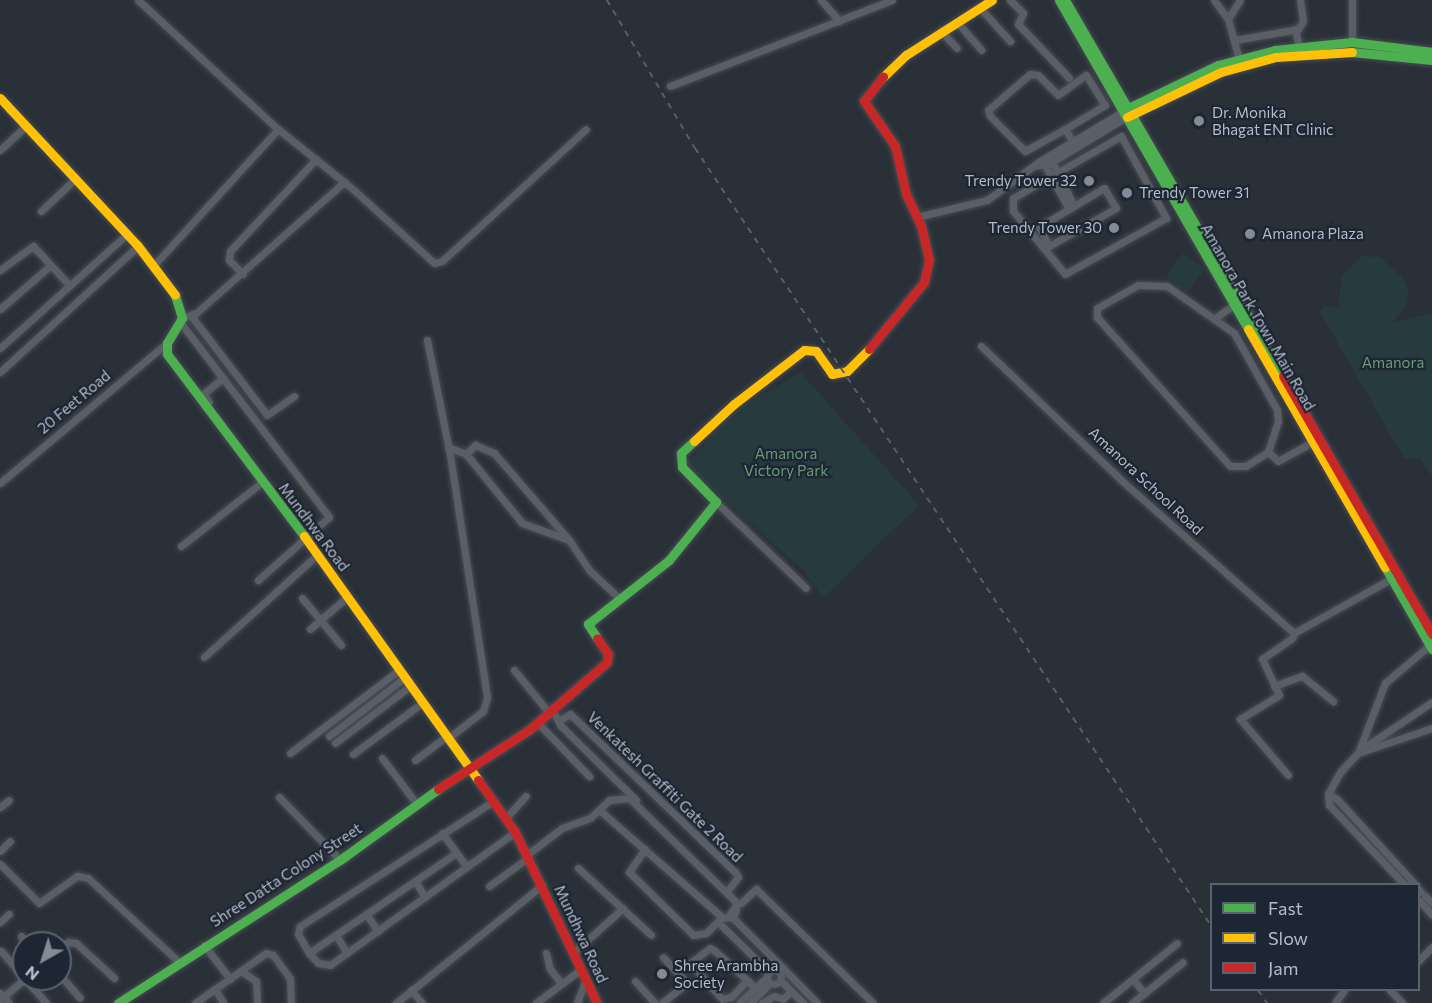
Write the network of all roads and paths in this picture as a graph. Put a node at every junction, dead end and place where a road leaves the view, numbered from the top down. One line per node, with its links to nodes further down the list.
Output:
1 (138, 0): 33 (street)
2 (821, 0): 14 (street)
3 (892, 0): 14 (street)
4 (992, 0): 12 (main road)
5 (1010, 0): 28 (street)
6 (1059, 0): 18 (main road, Amanora Park Town Main Road)
7 (1065, 0): 18 (main road, Amanora Park Town Main Road)
8 (1214, 0): 13 (street)
9 (1240, 0): 13 (street)
10 (1300, 0): 16 (street)
11 (1352, 0): 21 (street)
12 (980, 8): 15 (main road); 20 (street)
13 (1228, 19): 19 (street)
14 (839, 21): 29 (street)
15 (957, 22): 17 (main road); 24 (street)
16 (1295, 29): 19 (street); 22 (street)
17 (941, 31): 23 (street); 45 (main road)
18 (1084, 39): 31 (main road, Amanora Park Town Main Road)
19 (1235, 40): 27 (street)
20 (1010, 41)
21 (1352, 42): 22 (main road); 25 (main road)
22 (1299, 46): 27 (main road)
23 (957, 48)
24 (981, 50)
25 (1432, 52)
26 (1432, 60): 27 (main road)
27 (1240, 62): 31 (main road)
28 (1069, 78)
29 (670, 86)
30 (0, 98): 32 (main road)
31 (1127, 113): 36 (street); 39 (street); 53 (main road, Amanora Park Town Main Road)
32 (26, 126): 37 (street); 41 (main road)
33 (278, 129): 38 (street); 49 (street)
34 (586, 129): 42 (street)
35 (1065, 129): 35 (street); 36 (street)
36 (1072, 140): 39 (street)
37 (0, 150)
38 (316, 159): 42 (street); 51 (street)
39 (1047, 163): 40 (street); 45 (street)
40 (1054, 175): 40 (street); 43 (street)
41 (76, 178): 44 (street); 46 (main road)
42 (344, 182): 51 (street)
43 (1072, 208): 43 (street)
44 (41, 211)
45 (917, 217): 71 (main road)
46 (127, 234): 47 (main road); 52 (street)
47 (138, 246): 49 (main road); 61 (street)
48 (51, 265): 50 (street); 52 (street); 54 (street)
49 (154, 265): 56 (main road)
50 (0, 270)
51 (243, 274): 56 (street)
52 (70, 286): 60 (street)
53 (1237, 303): 55 (street); 65 (main road, Amanora Park Town Main Road); 76 (main road, Amanora Park Town Main Road)
54 (0, 309)
55 (1215, 318): 67 (street); 67 (street)
56 (184, 319): 58 (main road); 62 (street); 63 (street)
57 (427, 340): 66 (street)
58 (167, 343): 69 (street, 20 Feet Road); 70 (main road, Mundhwa Road)
59 (981, 346): 84 (street, Amanora School Road)
60 (0, 348)
61 (0, 372)
62 (223, 378): 64 (street); 72 (street)
63 (294, 396)
64 (209, 402)
65 (1312, 442): 67 (street); 76 (main road, Amanora Park Town Main Road)
66 (448, 447): 68 (street); 101 (street)
67 (1268, 453)
68 (466, 454): 73 (street); 73 (street)
69 (1, 481)
70 (262, 482): 72 (main road, Mundhwa Road); 74 (street)
71 (716, 502): 78 (street); 81 (main road)
72 (305, 538): 75 (main road, Mundhwa Road); 77 (street)
73 (569, 540): 81 (street)
74 (181, 546)
75 (317, 555): 79 (main road, Mundhwa Road); 88 (street)
76 (1395, 577): 84 (street); 85 (main road, Amanora Park Town Main Road); 87 (main road, Amanora Park Town Main Road)
77 (258, 580)
78 (806, 588)
79 (347, 597): 82 (street); 90 (main road, Mundhwa Road)
80 (302, 598): 82 (street)
81 (620, 598): 96 (main road, Shree Datta Colony Street)
82 (321, 620): 83 (street); 86 (street)
83 (310, 629)
84 (1294, 633): 92 (street)
85 (1432, 634)
86 (341, 645)
87 (1431, 647): 104 (street)
88 (204, 657)
89 (514, 670): 96 (street, Venkatesh Graffiti Gate 2 Road)
90 (401, 674): 91 (main road, Mundhwa Road); 100 (street); 103 (street)
91 (410, 686): 95 (main road, Mundhwa Road); 102 (street)
92 (1274, 686): 93 (street); 109 (street)
93 (1333, 701)
94 (1432, 702): 104 (street)
95 (422, 703): 101 (main road, Mundhwa Road); 105 (street)
96 (552, 712): 97 (street, Venkatesh Graffiti Gate 2 Road); 98 (main road, Shree Datta Colony Street)
97 (560, 720): 136 (street, Venkatesh Graffiti Gate 2 Road); 136 (street, Venkatesh Graffiti Gate 2 Road)
98 (538, 723): 108 (main road, Shree Datta Colony Street); 110 (street)
99 (1432, 728): 104 (street)
100 (329, 736)
101 (446, 738): 107 (street); 108 (main road, Mundhwa Road)
102 (335, 743)
103 (290, 753)
104 (1359, 753): 111 (street)
105 (353, 754)
106 (382, 758): 116 (street)
107 (415, 760)
108 (467, 768): 115 (main road, Mundhwa Road); 116 (main road, Shree Datta Colony Street)
109 (1288, 775)
110 (589, 776)
111 (1328, 794): 132 (street); 133 (street)
112 (526, 796): 119 (street)
113 (279, 797): 127 (street)
114 (9, 800): 117 (street)
115 (492, 802): 119 (main road, Mundhwa Road); 121 (street)
116 (416, 803): 127 (main road, Shree Datta Colony Street)
117 (0, 807)
118 (599, 810): 123 (street); 126 (street); 143 (street)
119 (505, 819): 120 (main road, Mundhwa Road)
120 (515, 832): 126 (main road, Mundhwa Road); 129 (street)
121 (442, 833): 125 (street); 153 (street)
122 (10, 841): 124 (street)
123 (645, 849): 143 (street); 143 (street)
124 (0, 850)
125 (456, 853): 129 (street); 131 (street)
126 (529, 856): 134 (main road, Mundhwa Road); 135 (street)
127 (340, 860): 150 (main road, Shree Datta Colony Street)
128 (0, 864): 158 (street)
129 (467, 867): 137 (street)
130 (578, 868): 140 (street)
131 (415, 881): 137 (street); 141 (street)
132 (1402, 883)
133 (1413, 883)
134 (542, 885): 156 (main road, Mundhwa Road); 176 (street)
135 (489, 886)
136 (729, 889): 139 (street, Venkatesh Graffiti Gate 2 Road)
137 (425, 897): 145 (street)
138 (1423, 897): 142 (street)
139 (741, 903): 164 (street); 203 (street)
140 (622, 908): 147 (street); 156 (street)
141 (366, 914): 145 (street); 146 (street)
142 (1432, 915)
143 (722, 917)
144 (722, 926): 166 (street)
145 (378, 931): 154 (street)
146 (336, 935): 153 (street); 154 (street)
147 (651, 935)
148 (72, 942): 165 (street)
149 (1177, 943): 168 (street)
150 (204, 945): 158 (main road, Shree Datta Colony Street); 167 (street)
151 (1432, 946): 159 (street)
152 (1, 951): 161 (street)
153 (309, 952): 154 (street)
154 (347, 953)
155 (546, 953): 172 (street)
156 (573, 953): 162 (main road, Mundhwa Road)
157 (663, 957): 197 (street)
158 (178, 961): 187 (main road, Shree Datta Colony Street)
159 (1420, 961)
160 (1183, 962): 180 (street)
161 (12, 964)
162 (580, 970): 170 (main road, Mundhwa Road); 172 (street)
163 (241, 971): 167 (street); 190 (street); 191 (street)
164 (781, 974): 166 (street); 166 (street); 178 (street); 202 (street)
165 (114, 978)
166 (768, 978): 173 (street); 199 (street)
167 (230, 979): 175 (street)
168 (1133, 979): 180 (street); 204 (street)
169 (747, 980): 169 (street); 173 (street)
170 (585, 981): 194 (street); 195 (main road, Mundhwa Road)
171 (635, 981): 196 (street)
172 (561, 983): 193 (street)
173 (755, 988): 198 (street)
174 (72, 989): 182 (street)
175 (214, 990): 188 (street); 189 (street)
176 (411, 990): 184 (street); 192 (street)
177 (35, 991): 186 (street)
178 (791, 991): 183 (street); 201 (street)
179 (1393, 991): 206 (street)
180 (1144, 993): 205 (street)
181 (1, 997): 185 (street)
182 (80, 998)
183 (785, 1001): 200 (street)
184 (419, 1002)
185 (9, 1003)
186 (46, 1003)
187 (118, 1003)
188 (195, 1003)
189 (223, 1003)
190 (257, 1003)
191 (291, 1003)
192 (396, 1003)
193 (536, 1003)
194 (577, 1003)
195 (597, 1003)
196 (655, 1003)
197 (662, 1003)
198 (739, 1003)
199 (750, 1003)
200 (762, 1003)
201 (803, 1003)
202 (817, 1003)
203 (873, 1003)
204 (1103, 1003)
205 (1132, 1003)
206 (1402, 1003)

